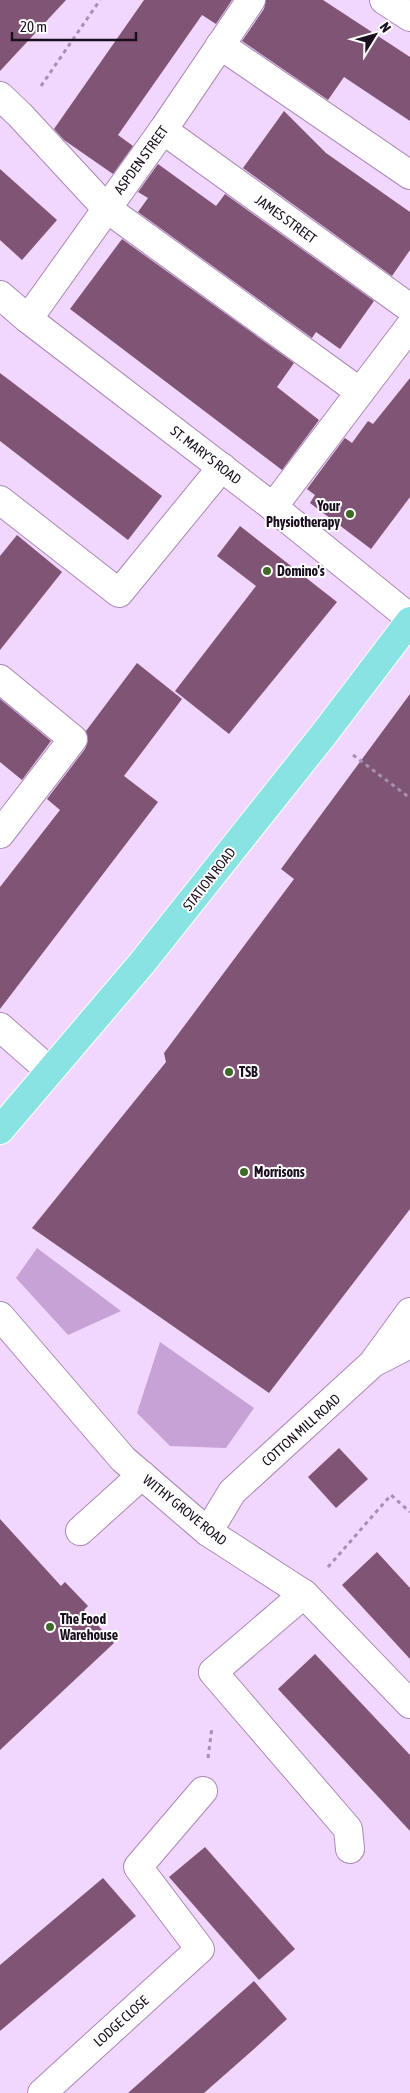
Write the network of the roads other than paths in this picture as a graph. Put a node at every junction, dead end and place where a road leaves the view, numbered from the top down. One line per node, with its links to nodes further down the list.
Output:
1 (251, 0): 4 (street, ASPDEN STREET)
2 (384, 0): 3 (street)
3 (410, 17)
4 (220, 45): 6 (street, ASPDEN STREET); 7 (street)
5 (0, 96): 8 (street)
6 (163, 130): 8 (street, ASPDEN STREET); 10 (street, JAMES STREET)
7 (410, 175)
8 (106, 208): 11 (street, ASPDEN STREET); 13 (street)
9 (0, 295): 11 (street, ST. MARY'S ROAD)
10 (410, 308)
11 (28, 319): 14 (street, ST. MARY'S ROAD)
12 (410, 326): 13 (street)
13 (360, 392): 16 (street)
14 (222, 467): 15 (street); 16 (street, ST. MARY'S ROAD)
15 (0, 500)
16 (274, 507): 17 (street, ST. MARY'S ROAD)
17 (410, 620): 21 (main road, STATION ROAD)
18 (0, 678): 19 (street)
19 (0, 834)
20 (0, 1027): 21 (street)
21 (50, 1071): 22 (main road, STATION ROAD)
22 (0, 1130)
23 (410, 1312): 26 (street)
24 (0, 1316): 27 (street, WITHY GROVE ROAD)
25 (406, 1346): 26 (street, COTTON MILL ROAD)
26 (373, 1363): 29 (street, COTTON MILL ROAD)
27 (142, 1475): 28 (street); 29 (street, WITHY GROVE ROAD)
28 (80, 1531)
29 (208, 1532): 30 (street, WITHY GROVE ROAD)
30 (304, 1594): 31 (street, WITHY GROVE ROAD); 33 (street)
31 (410, 1704)
32 (203, 1791): 34 (street, LODGE CLOSE)
33 (350, 1849)
34 (42, 2093)

